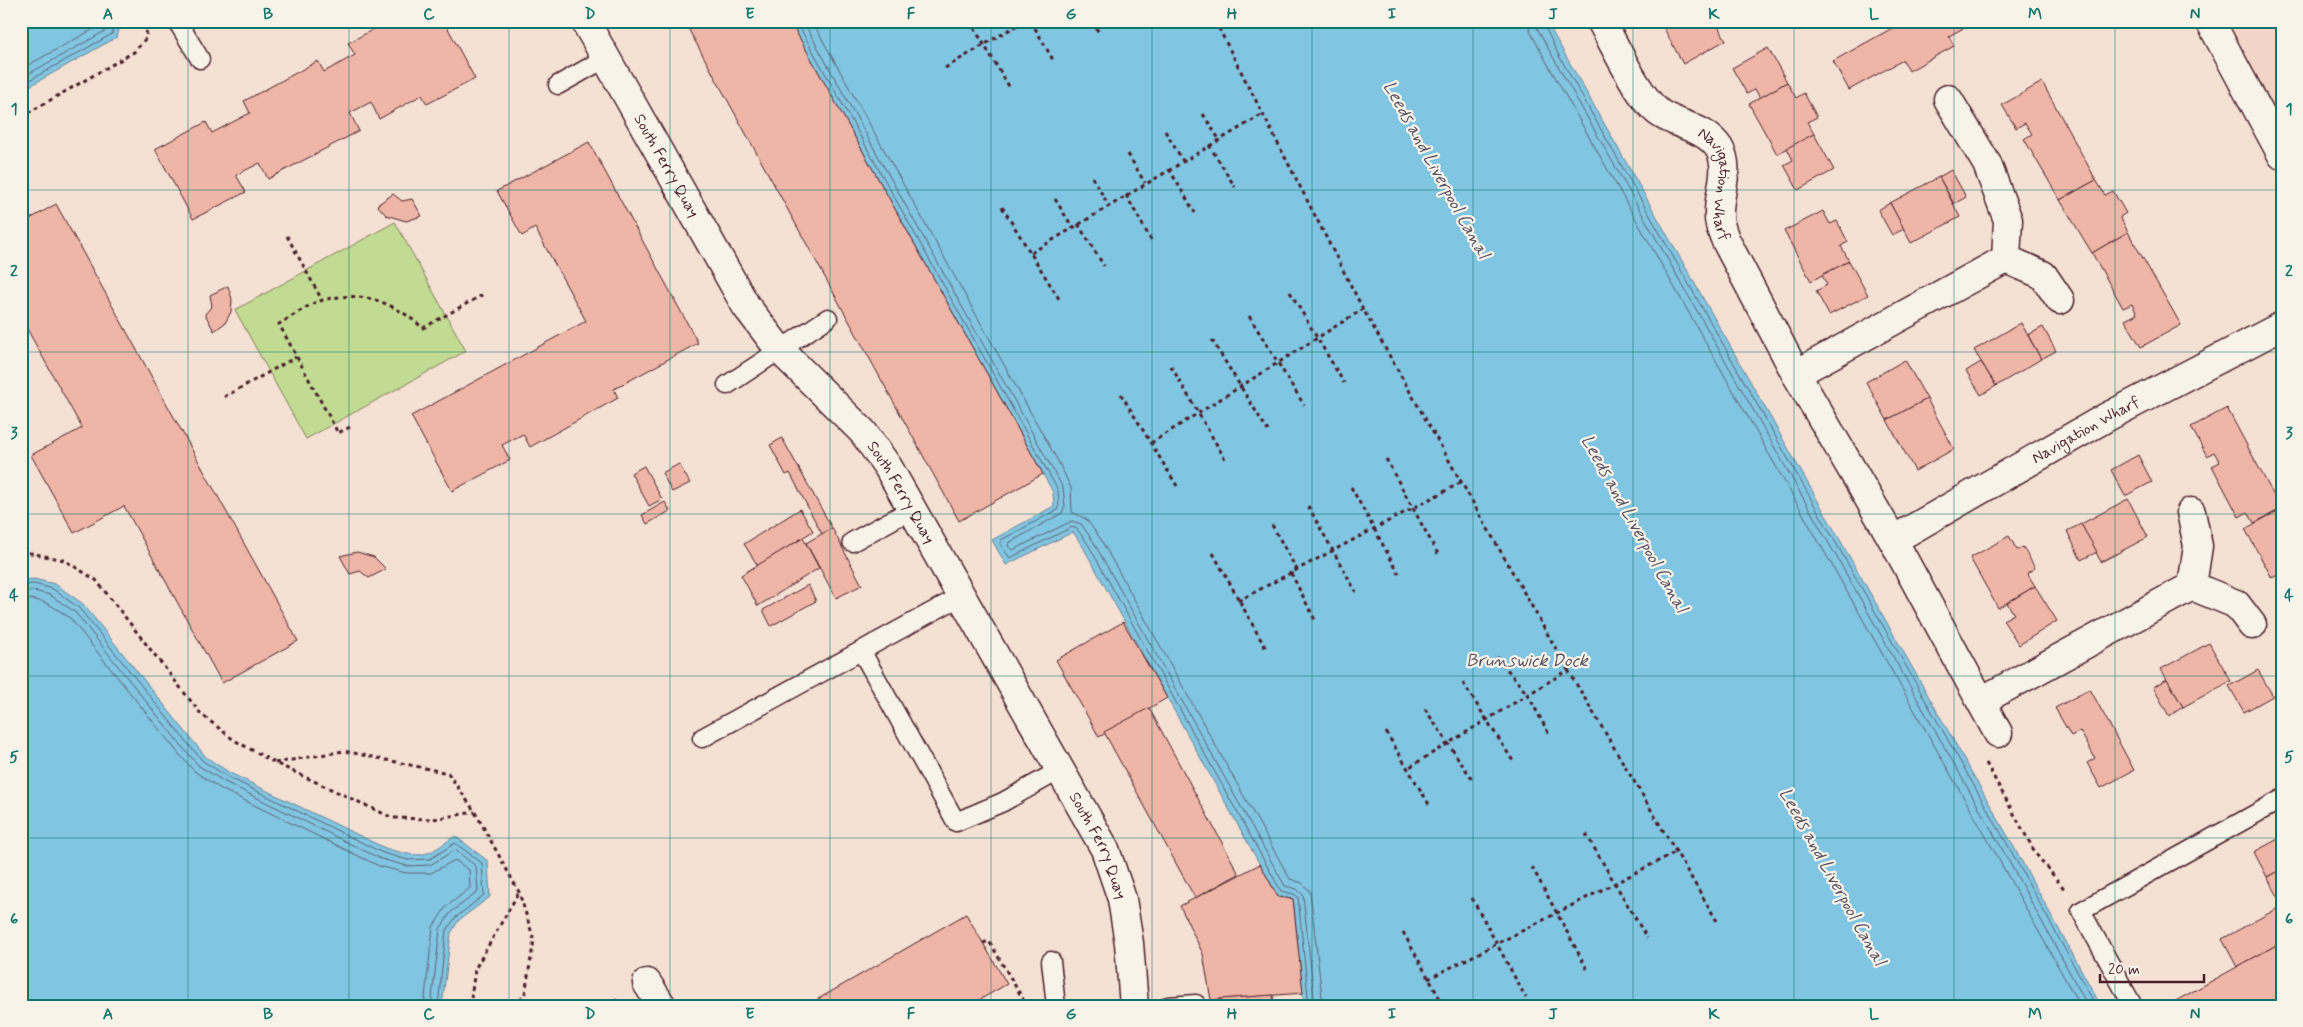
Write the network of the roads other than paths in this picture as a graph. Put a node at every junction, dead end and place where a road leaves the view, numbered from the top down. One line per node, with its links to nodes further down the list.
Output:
1 (177, 21): 6 (lane)
2 (585, 21): 5 (street, South Ferry Quay)
3 (1601, 21): 15 (street, Navigation Wharf)
4 (2210, 21): 9 (street)
5 (606, 58): 7 (lane); 14 (street, South Ferry Quay)
6 (200, 59)
7 (558, 85)
8 (1948, 98): 10 (street)
9 (2282, 155)
10 (2006, 259): 11 (street); 15 (street)
11 (2060, 300)
12 (828, 318): 14 (lane)
13 (2282, 326): 19 (street, Navigation Wharf)
14 (779, 349): 16 (lane); 17 (street, South Ferry Quay)
15 (1796, 374): 19 (street, Navigation Wharf)
16 (727, 385)
17 (912, 509): 20 (lane); 22 (street, South Ferry Quay)
18 (2191, 512): 21 (street)
19 (1893, 540): 25 (street, Navigation Wharf)
20 (852, 542)
21 (2192, 586): 23 (street); 25 (street)
22 (961, 596): 24 (lane); 28 (street, South Ferry Quay)
23 (2252, 625)
24 (862, 652): 27 (lane); 28 (lane)
25 (1981, 701): 26 (street, Navigation Wharf)
26 (1998, 733)
27 (702, 738)
28 (1060, 770): 34 (street, South Ferry Quay)
29 (2282, 799): 37 (lane)
30 (1051, 961): 33 (lane)
31 (647, 983): 32 (street)
32 (662, 1006)
33 (1056, 1006)
34 (1134, 1006)
35 (1168, 1006): 36 (lane)
36 (1196, 1006)
37 (2133, 1006)

